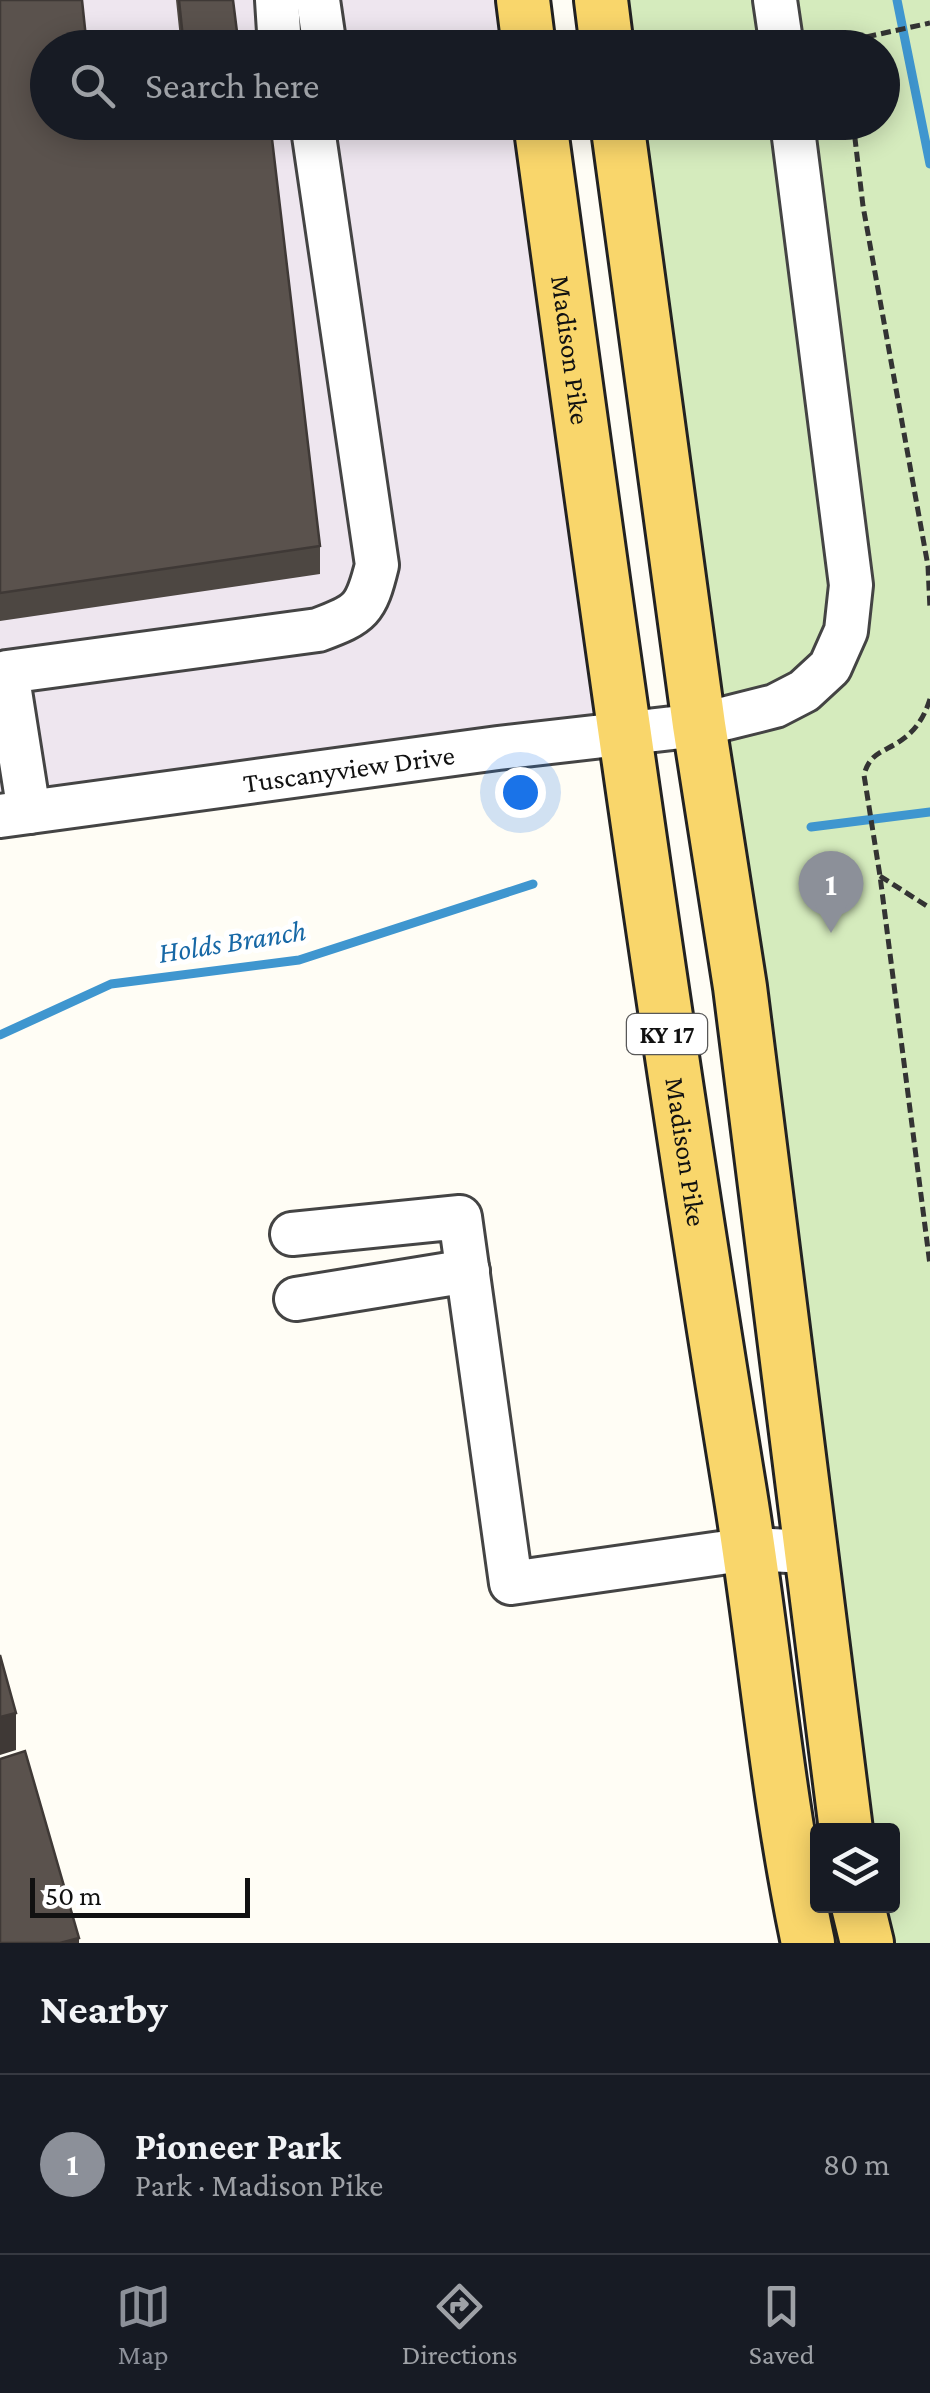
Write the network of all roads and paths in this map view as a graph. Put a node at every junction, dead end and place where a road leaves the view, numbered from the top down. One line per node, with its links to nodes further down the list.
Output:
1 (277, 0): 7 (street)
2 (318, 0): 8 (street)
3 (523, 0): 9 (main road)
4 (601, 0): 10 (main road)
5 (775, 0): 11 (street)
6 (930, 23): 12 (path)
7 (279, 30)
8 (322, 30)
9 (527, 30)
10 (605, 30)
11 (779, 30)
12 (896, 30)
13 (315, 140): 22 (street)
14 (542, 140): 21 (main road, Madison Pike / KY 17)
15 (619, 140): 20 (main road, KY 17)
16 (794, 140): 20 (street, Tuscanyview Drive)
17 (855, 140): 18 (path)
18 (930, 609)
19 (930, 699): 23 (path)
20 (699, 725): 21 (street, Tuscanyview Drive); 30 (main road, KY 17)
21 (624, 732): 22 (street, Tuscanyview Drive); 29 (main road, Madison Pike / KY 17)
22 (14, 814)
23 (880, 876): 24 (path); 26 (path)
24 (930, 908)
25 (292, 1234): 27 (street)
26 (930, 1266)
27 (468, 1271): 28 (street); 29 (street)
28 (296, 1298)
29 (749, 1549): 30 (street); 33 (main road, Madison Pike / KY 17)
30 (809, 1552): 31 (main road, KY 17)
31 (845, 1823)
32 (860, 1913): 34 (main road)
33 (808, 1943)
34 (867, 1943)

